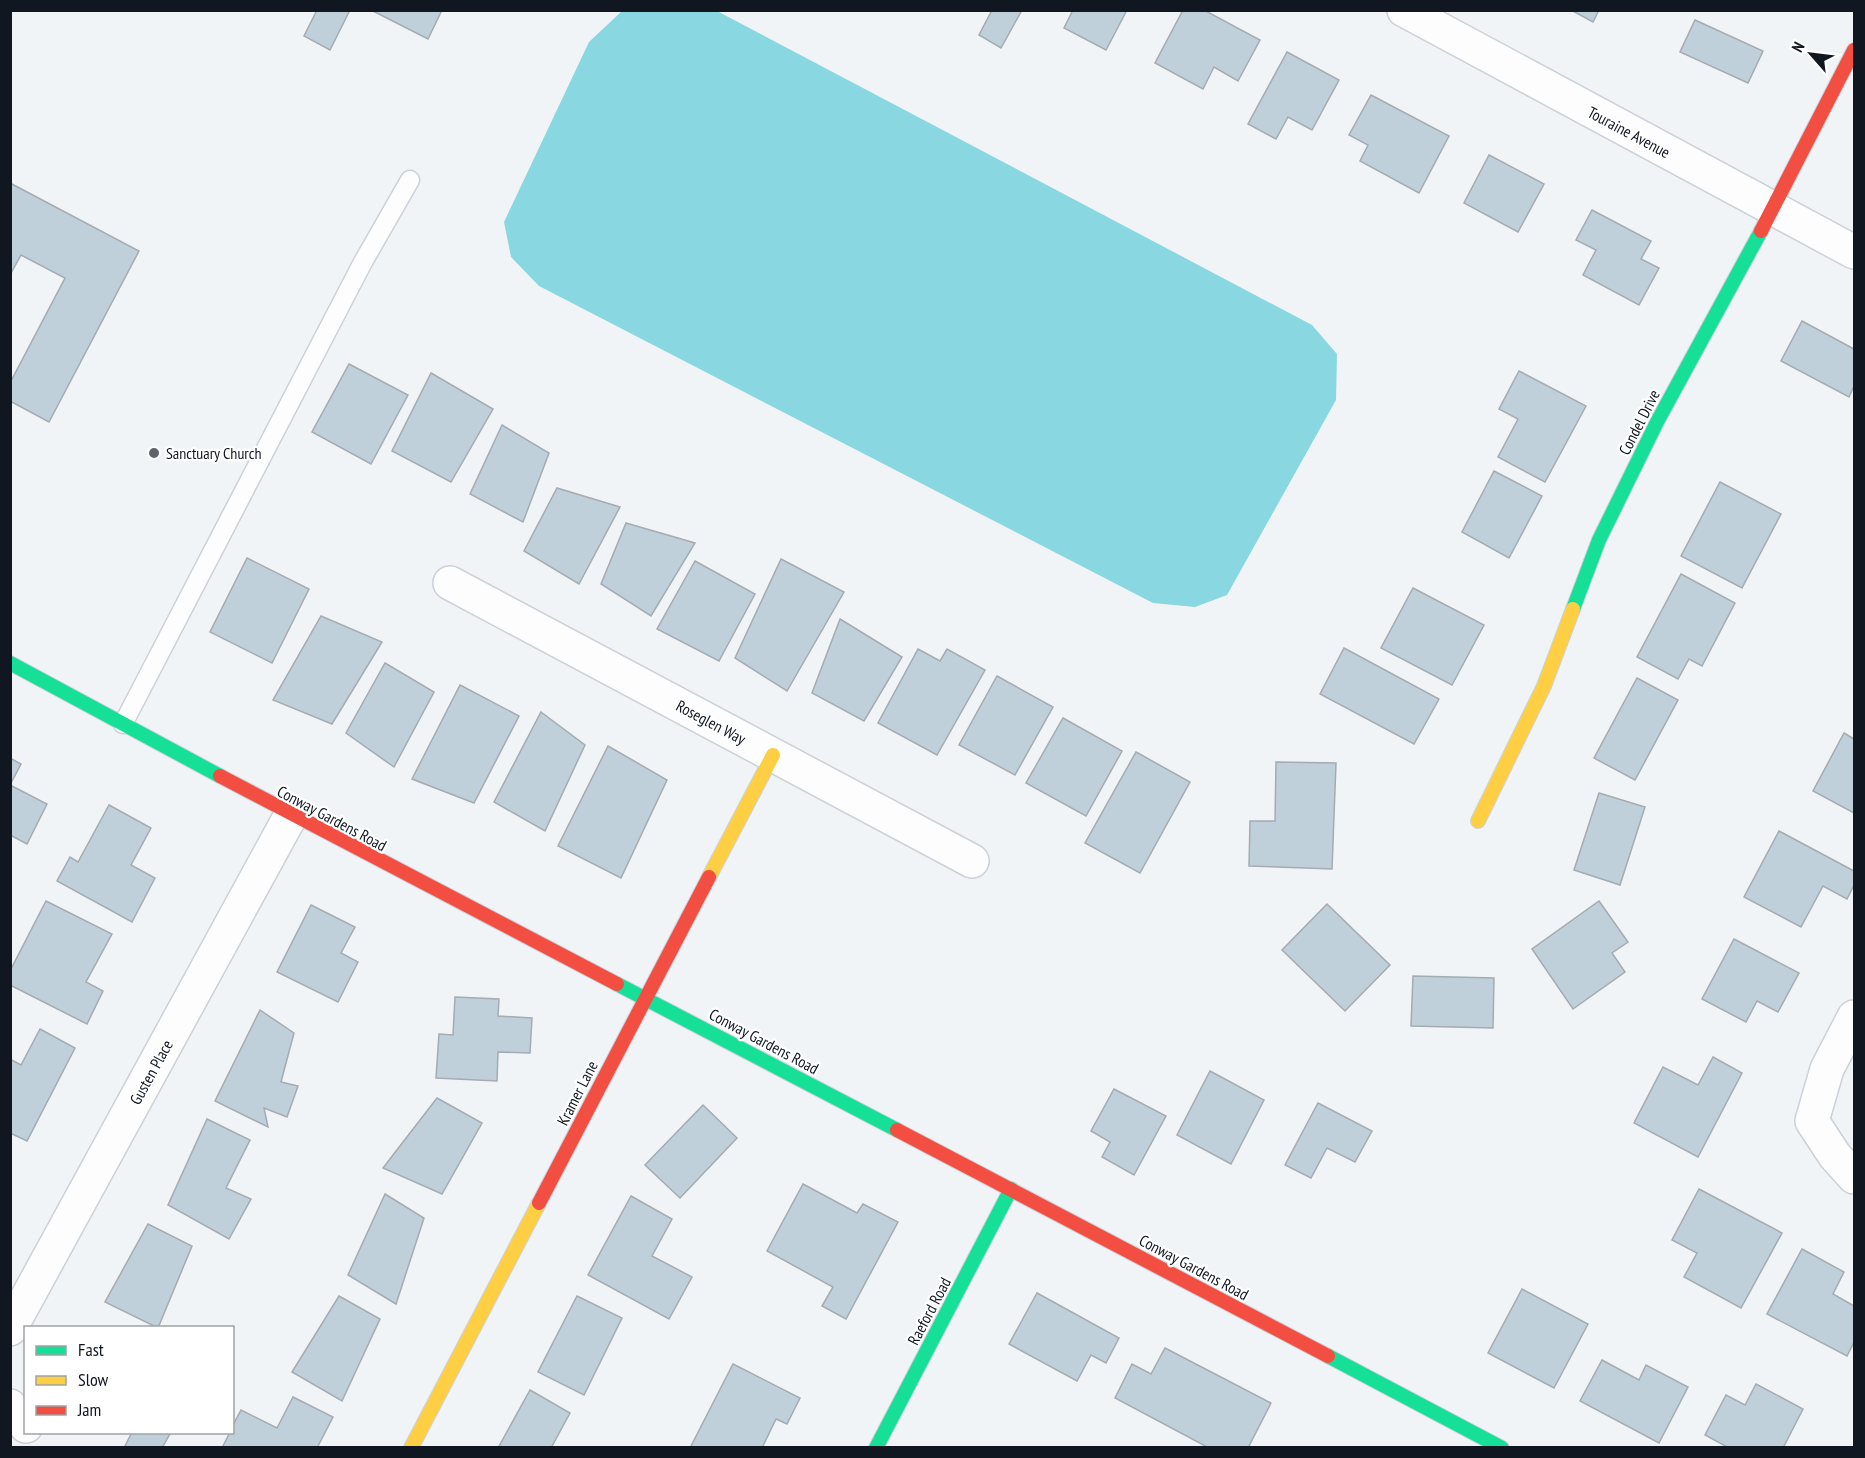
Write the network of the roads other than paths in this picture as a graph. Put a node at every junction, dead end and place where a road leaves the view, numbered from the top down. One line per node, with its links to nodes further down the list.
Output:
1 (1404, 10): 4 (street, Touraine Avenue)
2 (1854, 50): 4 (street, Condel Drive)
3 (410, 180): 8 (lane)
4 (1773, 209): 5 (street, Touraine Avenue); 11 (street, Condel Drive)
5 (1854, 252)
6 (450, 584): 9 (street, Roseglen Way)
7 (10, 663): 8 (street, Conway Gardens Road)
8 (123, 724): 10 (street, Conway Gardens Road)
9 (773, 755): 12 (street, Roseglen Way); 13 (street, Kramer Lane)
10 (291, 815): 13 (street, Conway Gardens Road); 17 (street, Gusten Place)
11 (1478, 821)
12 (972, 861)
13 (645, 998): 16 (street, Conway Gardens Road); 22 (street, Kramer Lane)
14 (1854, 1017): 15 (street)
15 (1854, 1177)
16 (1011, 1189): 23 (street, Raeford Road); 24 (street, Conway Gardens Road)
17 (10, 1329)
18 (10, 1406): 19 (street)
19 (24, 1424)
20 (31, 1434): 21 (street)
21 (41, 1448)
22 (411, 1448)
23 (876, 1448)
24 (1502, 1448)

